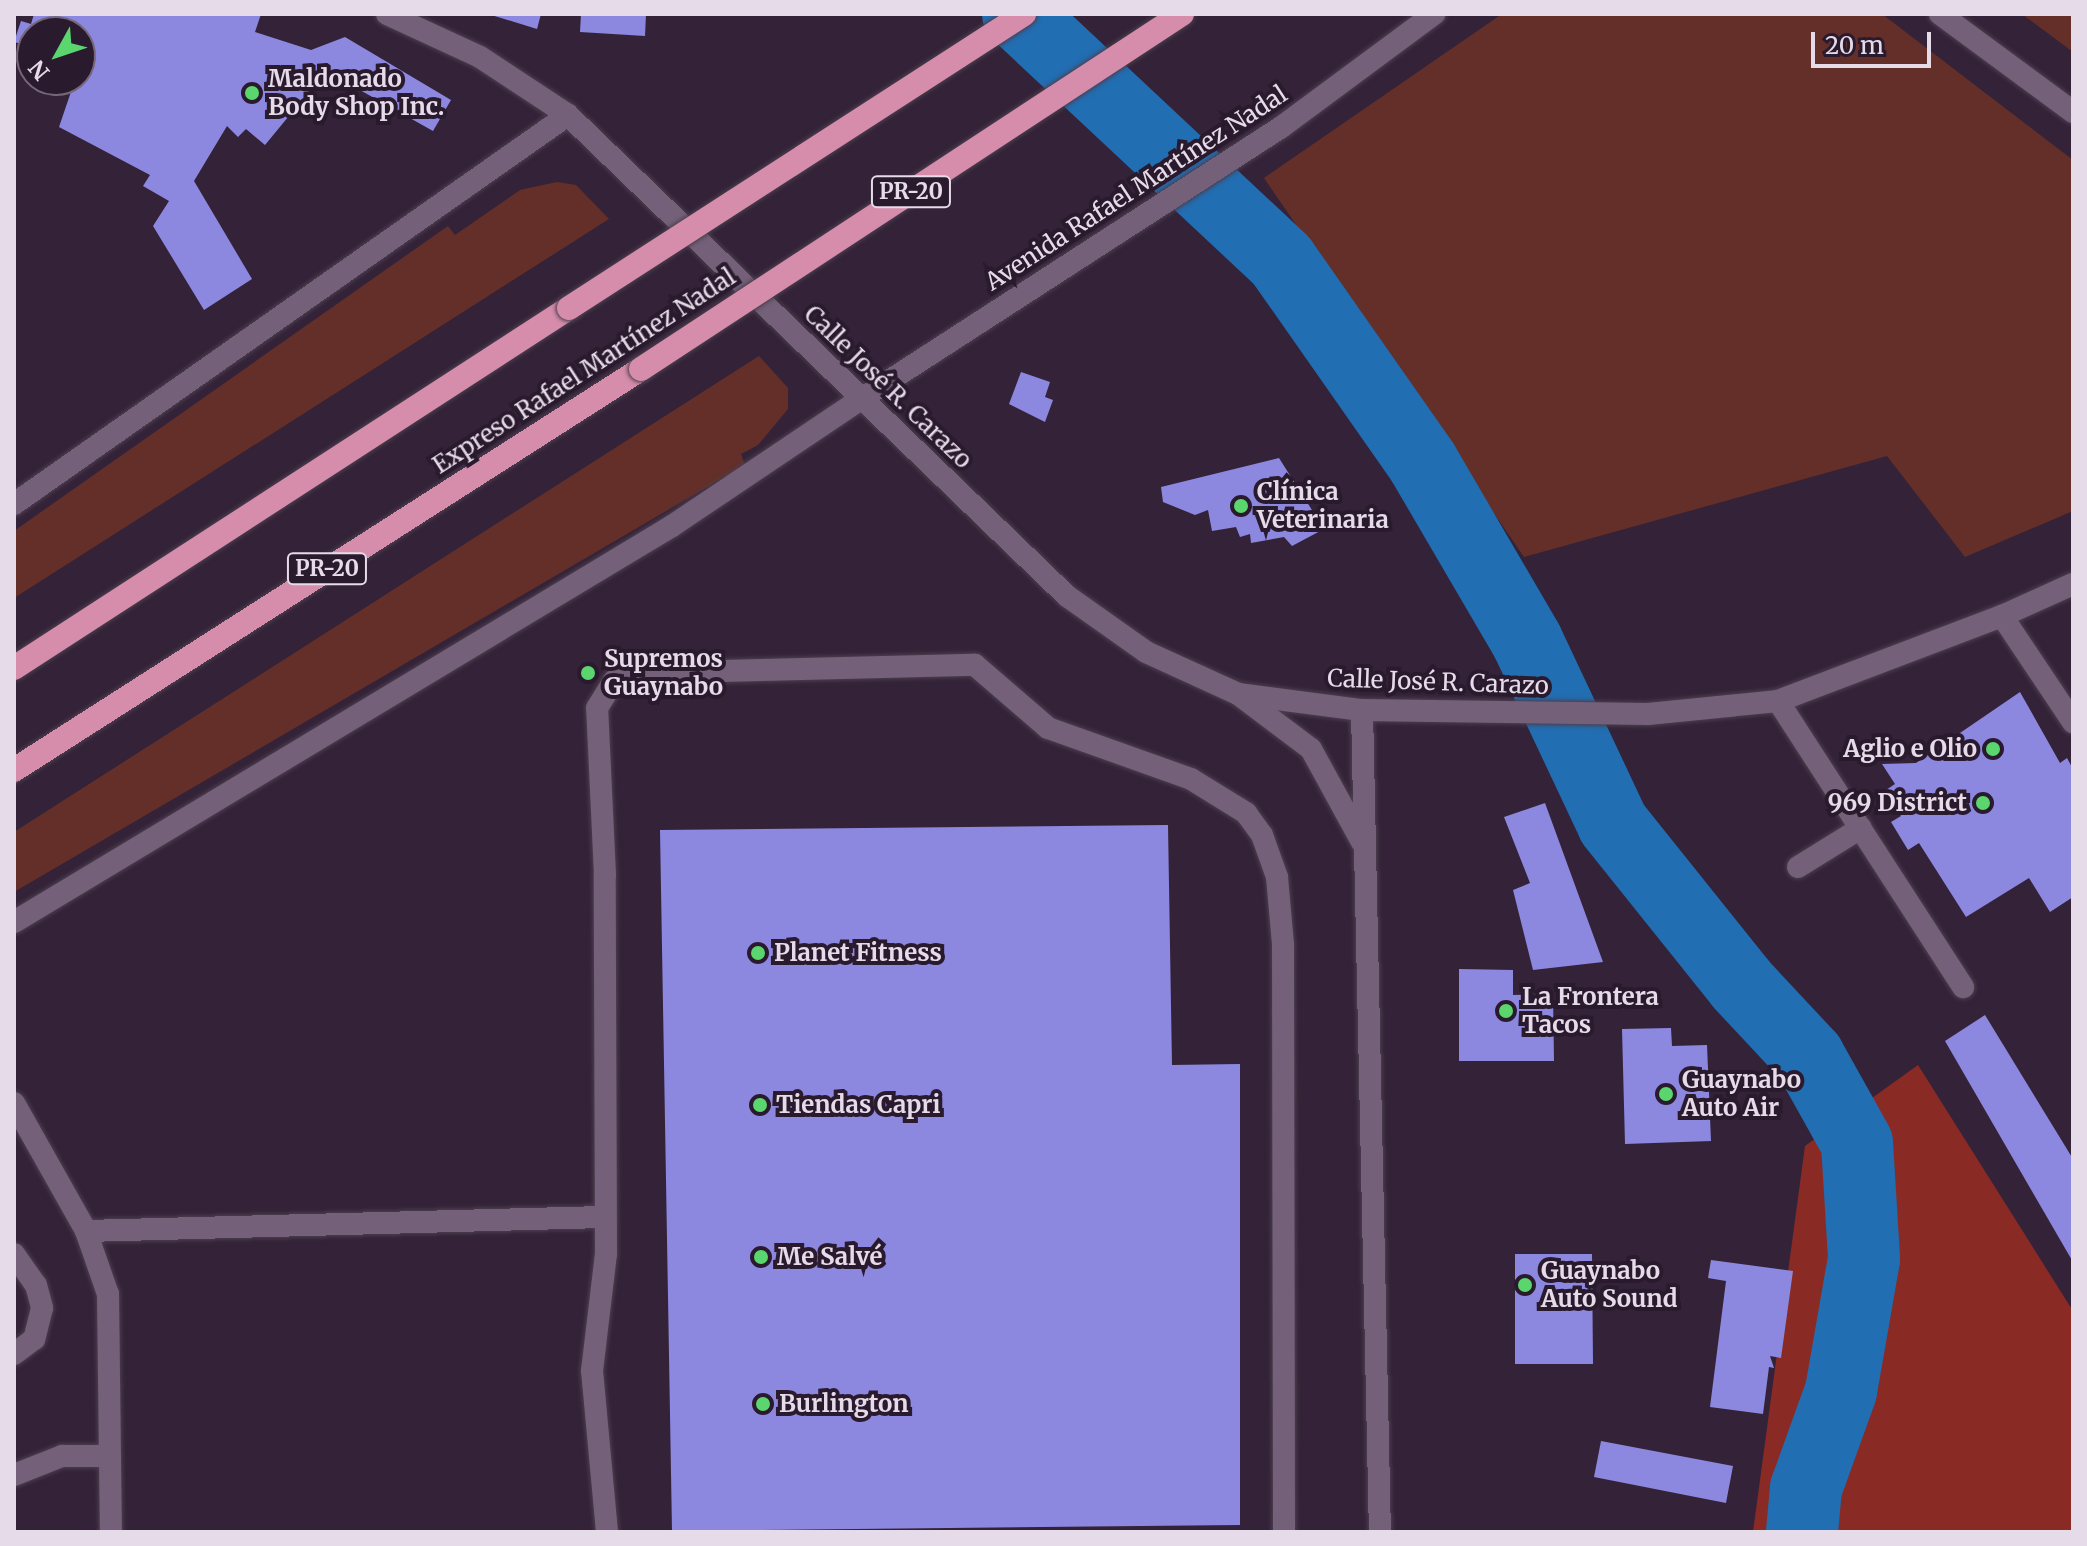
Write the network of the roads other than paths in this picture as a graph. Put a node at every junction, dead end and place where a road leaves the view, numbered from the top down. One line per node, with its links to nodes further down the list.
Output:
1 (387, 14): 7 (street, Calle José R. Carazo)
2 (1024, 14): 12 (highway, bridge)
3 (1182, 14): 17 (highway, Expreso Rafael Martínez Nadal / PR-20, bridge)
4 (1434, 14): 8 (street, Avenida Rafael Martínez Nadal)
5 (1940, 14): 6 (street)
6 (2073, 112)
7 (568, 115): 8 (street, Calle José R. Carazo); 9 (street)
8 (861, 399): 13 (street, Calle José R. Carazo); 21 (street, Avenida Rafael Martínez Nadal)
9 (14, 504)
10 (2073, 584): 11 (street, Calle José R. Carazo)
11 (2002, 616): 14 (street, Calle José R. Carazo); 16 (street)
12 (14, 668)
13 (1238, 694): 15 (street, Calle José R. Carazo); 19 (street)
14 (1778, 701): 15 (street, Calle José R. Carazo); 18 (street)
15 (1362, 710): 19 (street)
16 (2073, 722)
17 (14, 770)
18 (1861, 828): 20 (street); 22 (street)
19 (1366, 849): 33 (street)
20 (1798, 867)
21 (14, 922)
22 (1963, 987)
23 (14, 1103): 25 (street)
24 (605, 1217): 25 (street); 31 (street); 32 (street)
25 (86, 1231): 28 (street)
26 (14, 1254): 27 (street)
27 (14, 1354)
28 (110, 1456): 29 (street); 30 (street)
29 (14, 1475)
30 (111, 1532)
31 (607, 1532)
32 (1284, 1532)
33 (1380, 1532)

